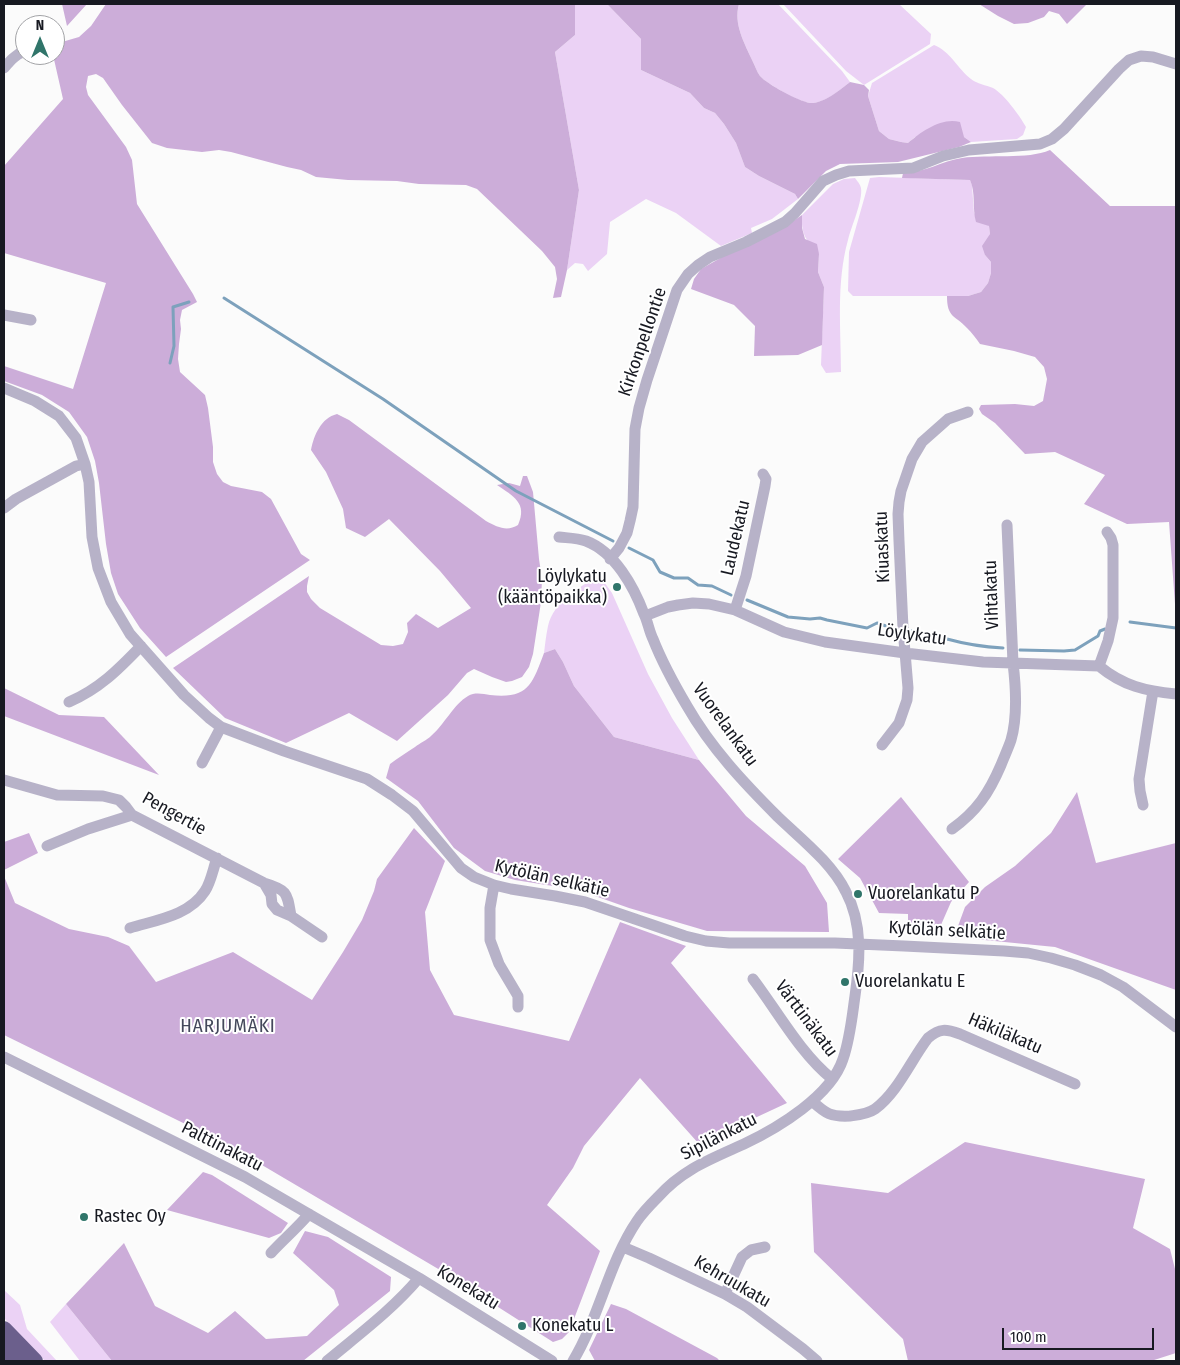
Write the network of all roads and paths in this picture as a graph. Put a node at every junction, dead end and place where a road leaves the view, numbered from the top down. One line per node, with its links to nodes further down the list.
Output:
1 (15, 56): 3 (street)
2 (1176, 64): 14 (street, Kirkonpellontie)
3 (4, 68)
4 (4, 315): 5 (street)
5 (31, 320)
6 (4, 388): 8 (street, Kytölän selkätie)
7 (968, 412): 18 (street, Kiuaskatu)
8 (85, 464): 10 (street); 17 (street, Kytölän selkätie)
9 (763, 474): 15 (street, Laudekatu)
10 (4, 508)
11 (1007, 525): 19 (street, Vihtakatu)
12 (1107, 532): 20 (street)
13 (559, 537): 14 (street, Vuorelankatu)
14 (610, 558): 16 (street, Vuorelankatu)
15 (735, 610): 16 (street, Löylykatu); 18 (street, Löylykatu)
16 (645, 616): 38 (street, Vuorelankatu)
17 (140, 646): 23 (street); 24 (street, Kytölän selkätie)
18 (905, 653): 19 (street, Löylykatu); 25 (street, Kiuaskatu)
19 (1013, 664): 20 (street, Löylykatu); 30 (street, Vihtakatu)
20 (1099, 666): 21 (street)
21 (1153, 691): 22 (street); 28 (street)
22 (1176, 694)
23 (69, 702)
24 (221, 727): 26 (street); 34 (street, Kytölän selkätie)
25 (882, 746)
26 (202, 763)
27 (4, 780): 29 (street, Pengertie)
28 (1144, 805)
29 (132, 815): 31 (street); 32 (street, Pengertie)
30 (952, 829)
31 (47, 846)
32 (217, 858): 33 (street, Pengertie); 36 (street)
33 (264, 883): 35 (street); 35 (street, Pengertie)
34 (494, 885): 38 (street, Kytölän selkätie); 40 (street)
35 (291, 916): 37 (street)
36 (130, 928)
37 (322, 937)
38 (859, 944): 41 (street, Kytölän selkätie); 43 (street, Sipilänkatu)
39 (754, 979): 43 (street, Värttinäkatu)
40 (518, 1007)
41 (1176, 1027)
42 (4, 1056): 46 (street, Palttinakatu)
43 (832, 1078): 45 (street, Sipilänkatu)
44 (1075, 1084): 45 (street, Häkiläkatu)
45 (812, 1102): 47 (street, Sipilänkatu)
46 (309, 1214): 49 (street); 50 (street, Palttinakatu)
47 (623, 1247): 51 (street, Kehruukatu); 58 (street, Sipilänkatu)
48 (765, 1248): 51 (street)
49 (271, 1253)
50 (419, 1278): 56 (street, Konekatu); 57 (street, Konekatu)
51 (725, 1294): 59 (street, Kehruukatu)
52 (4, 1329): 55 (highway)
53 (4, 1347): 54 (highway)
54 (17, 1361)
55 (35, 1361)
56 (327, 1361)
57 (552, 1361)
58 (572, 1361)
59 (816, 1361)

